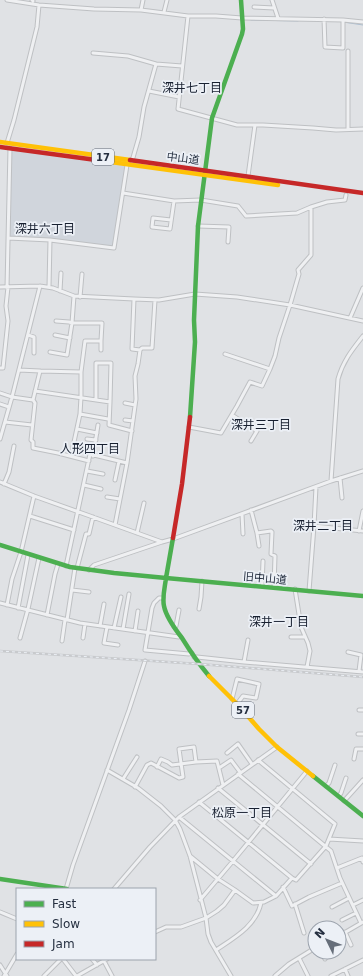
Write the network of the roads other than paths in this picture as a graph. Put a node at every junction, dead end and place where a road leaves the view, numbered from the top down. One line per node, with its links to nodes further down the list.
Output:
1 (7, 0): 6 (street)
2 (143, 0): 10 (street)
3 (167, 0): 11 (street)
4 (240, 0): 13 (main road)
5 (272, 0): 9 (street)
6 (33, 1): 7 (street)
7 (39, 5): 10 (street); 29 (street)
8 (254, 7): 9 (street)
9 (274, 8): 14 (street)
10 (141, 10): 11 (street)
11 (164, 12): 12 (street)
12 (188, 16): 13 (street); 21 (street)
13 (242, 18): 14 (street); 24 (main road)
14 (278, 18): 15 (street)
15 (324, 19): 16 (street); 16 (street)
16 (343, 20): 17 (street)
17 (363, 22)
18 (348, 51): 26 (street)
19 (93, 53): 20 (street)
20 (156, 64): 21 (street); 22 (street)
21 (182, 66): 23 (street)
22 (149, 91): 23 (street); 32 (street)
23 (179, 97): 24 (street)
24 (212, 118): 25 (street); 34 (main road)
25 (255, 125): 26 (street); 35 (street)
26 (348, 129): 27 (street)
27 (363, 129)
28 (0, 142): 29 (main road, 中山道 / 17)
29 (7, 143): 32 (main road, 中山道 / 17)
30 (0, 147): 31 (main road, 中山道 / 17)
31 (10, 148): 33 (main road, 中山道 / 17); 45 (street)
32 (132, 161): 34 (main road, 中山道 / 17)
33 (127, 165): 34 (main road, 中山道 / 17); 36 (street)
34 (205, 173): 35 (main road, 中山道 / 17); 38 (main road, 中山道 / 17); 40 (main road)
35 (248, 177): 37 (main road, 中山道 / 17)
36 (123, 193): 41 (street); 46 (street)
37 (363, 193)
38 (346, 195): 39 (main road, 中山道 / 17); 42 (street)
39 (363, 197)
40 (201, 200): 41 (street); 42 (street); 44 (main road)
41 (174, 201): 43 (street)
42 (311, 207): 61 (street)
43 (171, 220): 43 (street)
44 (198, 226): 47 (street); 56 (main road)
45 (8, 238): 46 (street); 52 (street)
46 (50, 240): 53 (street)
47 (228, 242)
48 (61, 273): 55 (street)
49 (82, 274): 58 (street)
50 (40, 286): 52 (street); 53 (street); 66 (street)
51 (0, 287): 52 (street)
52 (7, 287): 74 (street)
53 (48, 287): 55 (street)
54 (363, 288): 62 (street)
55 (60, 291): 57 (street)
56 (195, 294): 60 (street); 61 (street); 102 (main road)
57 (74, 296): 58 (street); 65 (street)
58 (80, 296): 59 (street)
59 (134, 299): 60 (street); 72 (street)
60 (155, 300): 72 (street)
61 (290, 305): 62 (street); 79 (street)
62 (350, 318): 64 (street)
63 (56, 321): 65 (street)
64 (363, 321)
65 (72, 324): 69 (street); 70 (street)
66 (28, 335): 76 (street); 80 (street)
67 (55, 335): 69 (street)
68 (363, 336): 121 (street)
69 (70, 338): 75 (street)
70 (100, 341): 71 (street); 82 (street)
71 (101, 350)
72 (140, 350): 92 (street)
73 (0, 351): 74 (street)
74 (5, 351): 78 (street)
75 (50, 352)
76 (34, 353)
77 (225, 354): 79 (street)
78 (0, 368)
79 (270, 369): 95 (street)
80 (19, 370): 81 (street); 85 (street)
81 (40, 371): 82 (street); 83 (street)
82 (81, 372): 86 (street)
83 (35, 391): 86 (street); 87 (street)
84 (0, 393): 85 (street)
85 (12, 397): 87 (street); 93 (street)
86 (81, 397): 88 (street); 94 (street)
87 (33, 400): 100 (street)
88 (96, 400): 89 (street); 89 (street)
89 (110, 402): 96 (street)
90 (125, 403): 92 (street)
91 (0, 404): 93 (street)
92 (135, 405): 98 (street)
93 (9, 407): 99 (street)
94 (80, 414): 96 (street); 103 (street)
95 (232, 415): 102 (street); 109 (street)
96 (108, 419): 104 (street)
97 (125, 420): 98 (street)
98 (133, 421): 104 (street)
99 (3, 423): 100 (street); 106 (street)
100 (32, 425): 111 (street)
101 (98, 425): 105 (street)
102 (190, 426): 145 (main road)
103 (77, 428): 105 (street); 111 (street)
104 (132, 431): 115 (street)
105 (97, 433): 108 (street)
106 (0, 439)
107 (87, 439): 108 (street)
108 (96, 440): 112 (street)
109 (251, 441)
110 (14, 446): 123 (street)
111 (71, 456): 113 (street)
112 (93, 456): 113 (street); 114 (street)
113 (89, 461): 116 (street)
114 (119, 461): 115 (street); 120 (street)
115 (127, 463): 130 (street)
116 (87, 471): 118 (street); 124 (street)
117 (363, 471): 119 (street)
118 (103, 474)
119 (340, 478): 121 (street); 129 (street)
120 (116, 480)
121 (331, 481): 125 (street)
122 (0, 482): 123 (street)
123 (4, 484): 127 (street)
124 (84, 485): 126 (street); 134 (street)
125 (316, 487): 132 (street); 139 (street)
126 (101, 489)
127 (34, 496): 134 (street); 136 (street)
128 (107, 497): 130 (street)
129 (342, 498)
130 (120, 499): 138 (street)
131 (144, 503): 142 (street)
132 (251, 510): 135 (street); 143 (street)
133 (363, 511): 141 (street)
134 (78, 512): 137 (street); 140 (street)
135 (242, 514): 144 (street); 145 (street)
136 (30, 516): 140 (street); 149 (street)
137 (94, 517): 138 (street); 155 (street)
138 (114, 525): 142 (street)
139 (314, 526): 141 (street); 163 (street)
140 (74, 530): 154 (street)
141 (361, 531)
142 (137, 533): 146 (street)
143 (257, 533): 148 (street); 160 (street)
144 (243, 534)
145 (173, 539): 146 (street); 157 (main road)
146 (162, 542): 156 (street)
147 (0, 545): 149 (main road, 旧中山道)
148 (259, 546)
149 (21, 552): 150 (main road, 旧中山道); 171 (street)
150 (28, 555): 151 (main road, 旧中山道); 172 (street)
151 (39, 558): 153 (main road, 旧中山道); 174 (street)
152 (264, 561): 159 (street)
153 (58, 564): 154 (main road, 旧中山道); 177 (street)
154 (66, 566): 155 (main road, 旧中山道)
155 (76, 568): 156 (main road, 旧中山道); 162 (street)
156 (89, 570): 157 (main road, 旧中山道)
157 (166, 578): 158 (main road, 旧中山道); 168 (main road, 57)
158 (202, 581): 159 (main road, 旧中山道); 173 (street)
159 (262, 586): 160 (main road, 旧中山道)
160 (274, 587): 161 (main road, 旧中山道)
161 (294, 589): 163 (main road, 旧中山道); 189 (street)
162 (72, 590): 164 (street); 178 (street)
163 (309, 591): 166 (main road, 旧中山道)
164 (89, 592)
165 (129, 594): 184 (street)
166 (363, 596)
167 (121, 597): 183 (street)
168 (163, 598): 182 (main road, 57); 186 (street)
169 (0, 603): 171 (street)
170 (104, 604): 180 (street)
171 (7, 605): 172 (street)
172 (18, 608): 174 (street)
173 (199, 609)
174 (27, 610): 177 (street); 190 (street)
175 (179, 610): 182 (street)
176 (138, 611): 185 (street)
177 (47, 615): 178 (street)
178 (66, 620): 179 (street); 193 (street)
179 (85, 624): 180 (street); 191 (street)
180 (100, 626): 181 (street)
181 (107, 627): 183 (street); 194 (street)
182 (174, 627): 187 (main road, 57)
183 (114, 628): 184 (street)
184 (123, 629): 185 (street)
185 (135, 631): 186 (street)
186 (147, 633): 187 (street); 196 (street)
187 (180, 636): 196 (main road, 57)
188 (291, 637): 189 (street)
189 (305, 637): 199 (street)
190 (20, 638)
191 (83, 638)
192 (248, 640): 198 (street)
193 (62, 641)
194 (118, 645)
195 (348, 652): 200 (street)
196 (193, 655): 198 (street); 201 (main road, 57)
197 (145, 661): 217 (street)
198 (244, 662): 199 (street)
199 (307, 667): 200 (street)
200 (361, 671)
201 (232, 699): 202 (main road, 57); 202 (street)
202 (237, 704): 205 (main road, 57)
203 (358, 734): 204 (street)
204 (363, 734)
205 (277, 747): 210 (street); 218 (main road, 57)
206 (363, 749): 209 (street)
207 (227, 753): 213 (street)
208 (137, 757): 221 (street)
209 (354, 759)
210 (258, 760): 213 (street); 227 (street)
211 (196, 762): 212 (street); 212 (street); 216 (street)
212 (182, 764): 215 (street); 215 (street)
213 (252, 764): 219 (street)
214 (335, 765): 224 (street)
215 (158, 767): 225 (street)
216 (219, 768): 219 (street); 223 (street)
217 (107, 770): 221 (street); 251 (street)
218 (307, 771): 224 (main road, 57); 227 (street)
219 (240, 773): 223 (street); 231 (street)
220 (346, 778): 228 (street)
221 (123, 780): 225 (street)
222 (363, 780): 229 (street)
223 (223, 785): 226 (street)
224 (326, 786): 228 (main road, 57)
225 (135, 787): 234 (street)
226 (218, 788): 230 (street); 235 (street)
227 (292, 789): 231 (street); 236 (street)
228 (339, 796): 229 (main road, 57)
229 (344, 801): 232 (main road, 57)
230 (199, 802): 233 (street); 238 (street)
231 (278, 806): 235 (street); 239 (street)
232 (363, 816)
233 (179, 817): 234 (street); 241 (street)
234 (175, 820): 240 (street); 252 (street)
235 (263, 825): 238 (street); 243 (street)
236 (329, 839): 237 (street); 239 (street)
237 (363, 841)
238 (249, 842): 241 (street); 245 (street)
239 (326, 846): 243 (street); 244 (street)
240 (190, 856): 247 (street); 256 (street)
241 (233, 861): 247 (street); 254 (street)
242 (363, 862): 244 (street)
243 (311, 864): 245 (street)
244 (337, 868): 248 (street)
245 (292, 878): 249 (street)
246 (0, 879): 250 (main road)
247 (218, 879): 253 (street); 256 (street)
248 (342, 883): 255 (street); 259 (street)
249 (283, 887): 254 (street); 259 (street)
250 (59, 888)
251 (66, 888)
252 (115, 888)
253 (235, 890): 258 (street); 264 (street)
254 (276, 896): 258 (street)
255 (349, 898): 260 (street); 261 (street)
256 (200, 900): 264 (street)
257 (363, 900): 260 (street)
258 (261, 903): 273 (street)
259 (295, 904): 270 (street)
260 (353, 905): 263 (street)
261 (332, 907)
262 (0, 912): 265 (street)
263 (356, 913): 266 (street); 267 (street)
264 (206, 918): 269 (street); 273 (street)
265 (16, 919)
266 (342, 920)
267 (362, 922): 268 (street)
268 (347, 931)
269 (156, 932)
270 (304, 933)
271 (347, 935): 272 (street)
272 (351, 945)
273 (216, 950): 289 (street)
274 (307, 953): 276 (street)
275 (16, 956): 285 (street)
276 (299, 958): 290 (street); 291 (street)
277 (61, 960): 286 (street)
278 (63, 960): 287 (street)
279 (93, 960): 283 (street)
280 (363, 960): 284 (street)
281 (104, 961): 283 (street); 288 (street)
282 (0, 965): 285 (street)
283 (97, 965): 287 (street)
284 (345, 968): 292 (street); 293 (street)
285 (5, 975)
286 (44, 976)
287 (77, 976)
288 (112, 976)
289 (231, 976)
290 (275, 976)
291 (308, 976)
292 (331, 976)
293 (348, 976)

